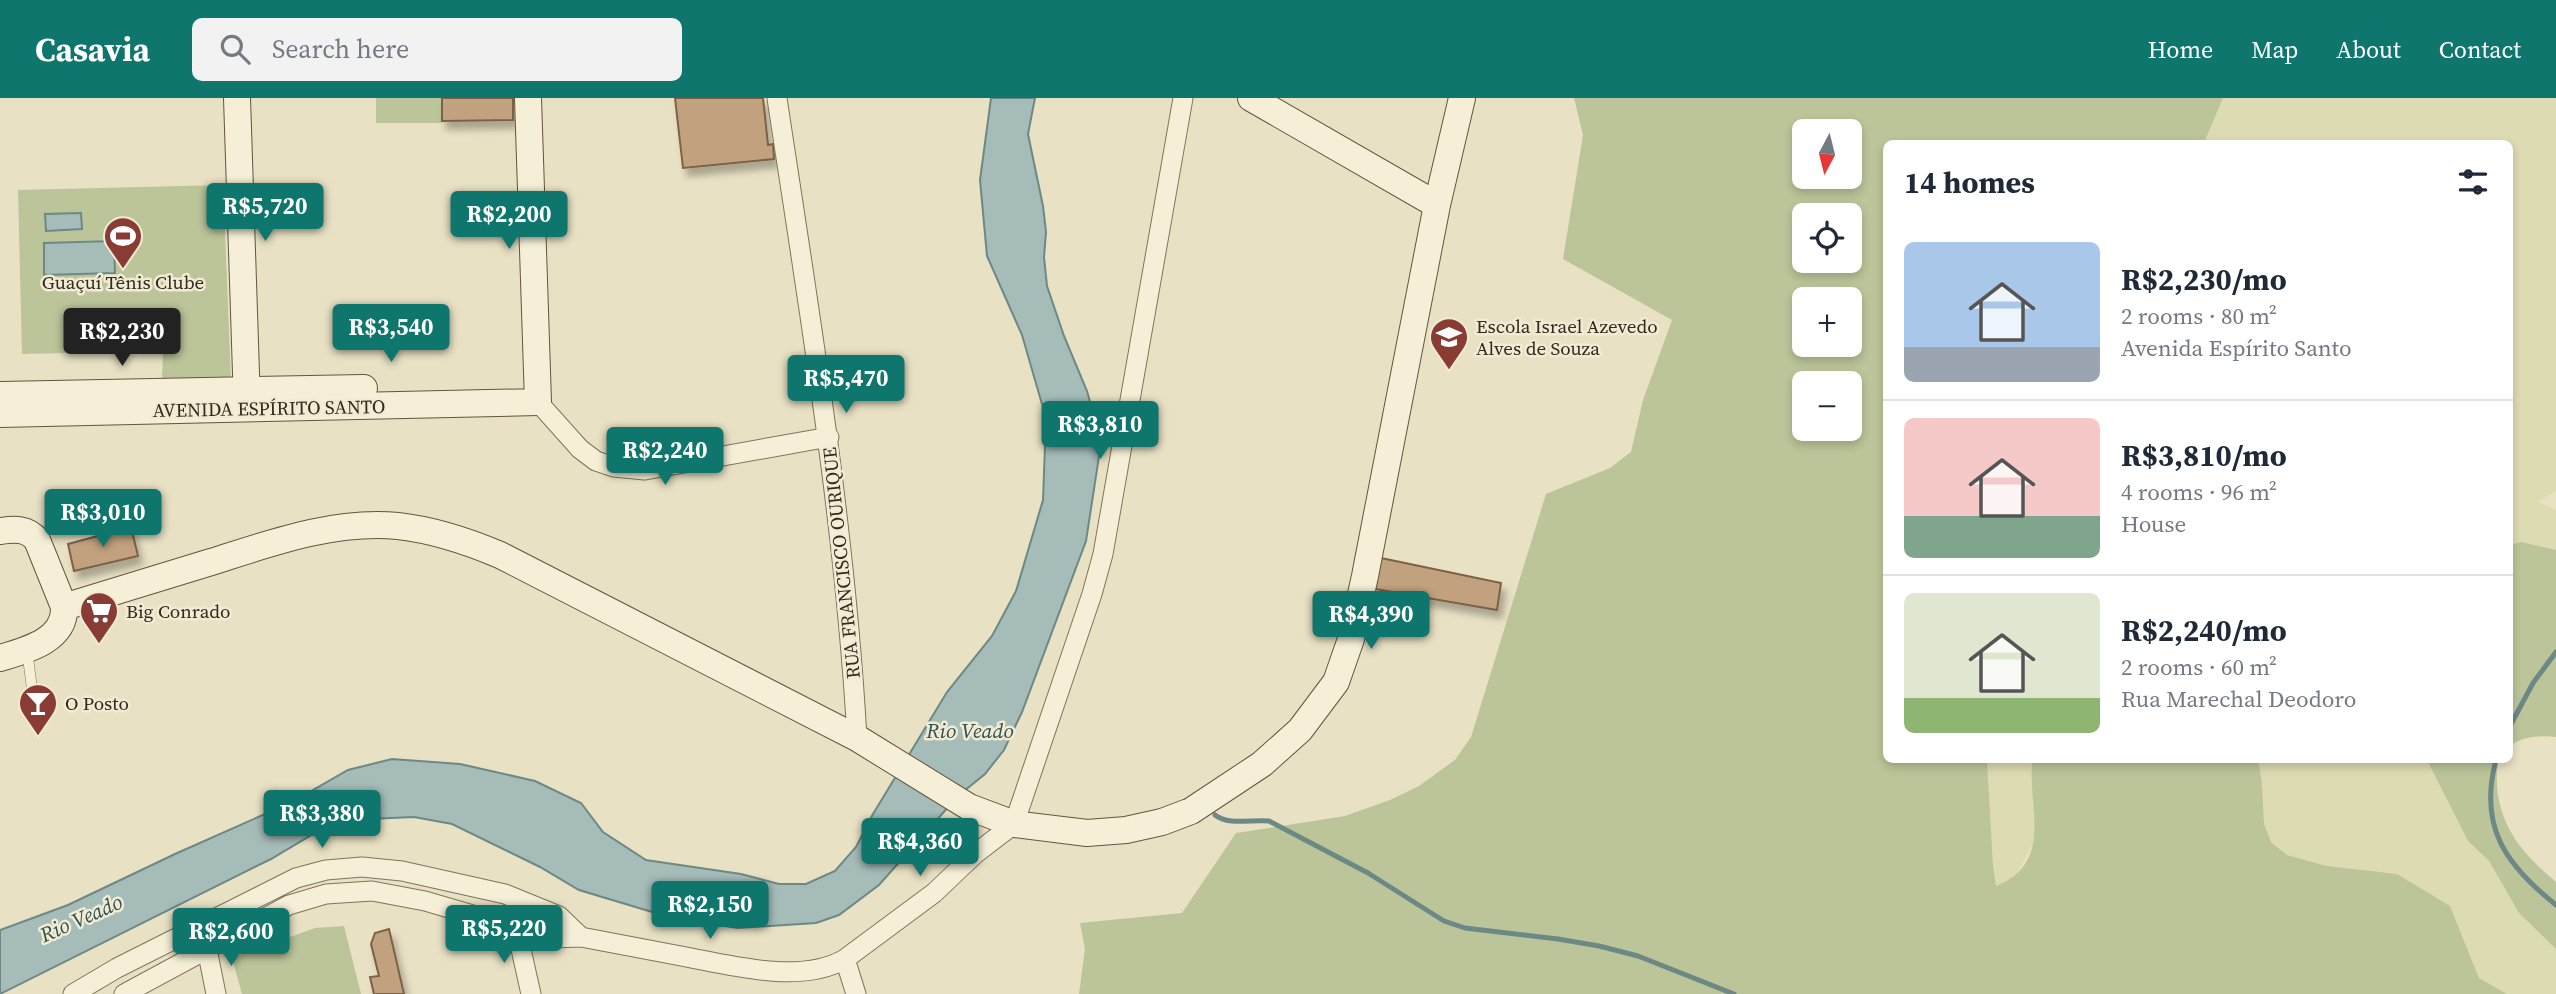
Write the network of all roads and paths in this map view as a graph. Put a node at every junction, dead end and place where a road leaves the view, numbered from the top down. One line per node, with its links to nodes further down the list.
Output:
1 (237, 98): 10 (street)
2 (528, 98): 8 (street)
3 (777, 98): 12 (street, RUA FRANCISCO OURIQUE)
4 (1182, 98): 19 (street)
5 (1251, 98): 7 (street)
6 (1462, 98): 7 (street)
7 (1437, 205): 19 (street)
8 (538, 394): 10 (street, AVENIDA ESPÍRITO SANTO); 12 (street)
9 (0, 395): 10 (street, AVENIDA ESPÍRITO SANTO)
10 (246, 398): 11 (street, AVENIDA ESPÍRITO SANTO)
11 (0, 414)
12 (828, 437): 18 (street, RUA FRANCISCO OURIQUE)
13 (0, 531): 14 (street)
14 (64, 607): 15 (street); 18 (street)
15 (27, 650): 16 (street); 17 (lane)
16 (0, 657)
17 (35, 712)
18 (857, 738): 19 (street)
19 (1014, 824): 23 (street)
20 (516, 927): 21 (street); 22 (street); 27 (street)
21 (581, 937): 23 (street); 24 (street)
22 (207, 949): 25 (street); 26 (street)
23 (845, 959): 28 (street)
24 (73, 994)
25 (124, 994)
26 (216, 994)
27 (531, 994)
28 (856, 994)

